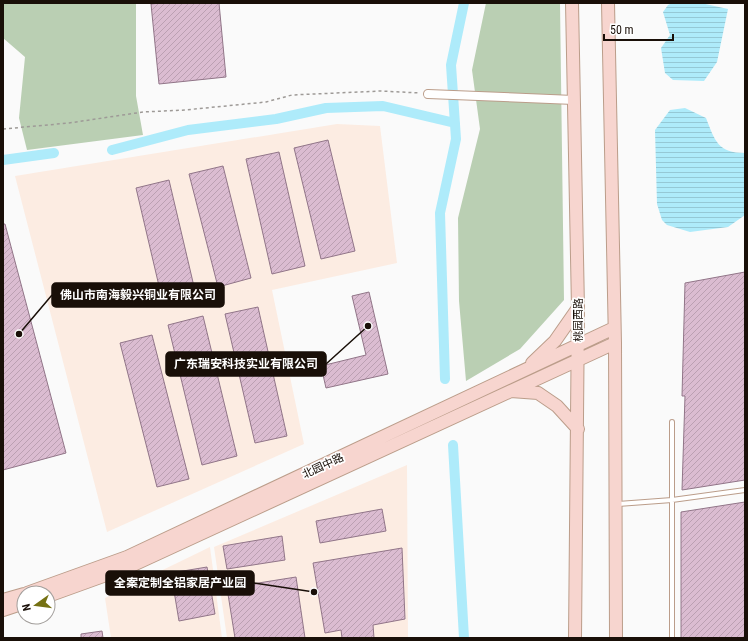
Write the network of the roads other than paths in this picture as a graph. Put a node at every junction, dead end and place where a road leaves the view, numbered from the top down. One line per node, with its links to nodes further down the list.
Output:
1 (572, 3): 4 (street, 桃园西路)
2 (608, 3): 6 (street)
3 (428, 94): 4 (street)
4 (574, 100): 5 (street, 桃园西路)
5 (578, 308): 8 (street, 桃园西路); 10 (street)
6 (614, 328): 7 (street); 8 (street, 北园中路)
7 (615, 343): 9 (street, 北园中路); 16 (street)
8 (578, 345): 9 (street, 桃园西路); 10 (street, 北园中路)
9 (578, 360): 11 (street, 北园中路); 13 (street, 桃园西路)
10 (522, 372): 17 (street, 北园中路)
11 (510, 391): 13 (street); 18 (street, 北园中路)
12 (672, 422): 15 (lane)
13 (578, 429): 23 (street, 桃园西路)
14 (745, 490): 15 (lane)
15 (672, 500): 16 (lane); 25 (lane)
16 (615, 504): 24 (street)
17 (49, 585)
18 (56, 593)
19 (16, 596): 20 (street)
20 (3, 600)
21 (16, 606): 22 (street)
22 (3, 610)
23 (575, 638)
24 (616, 638)
25 (672, 638)

